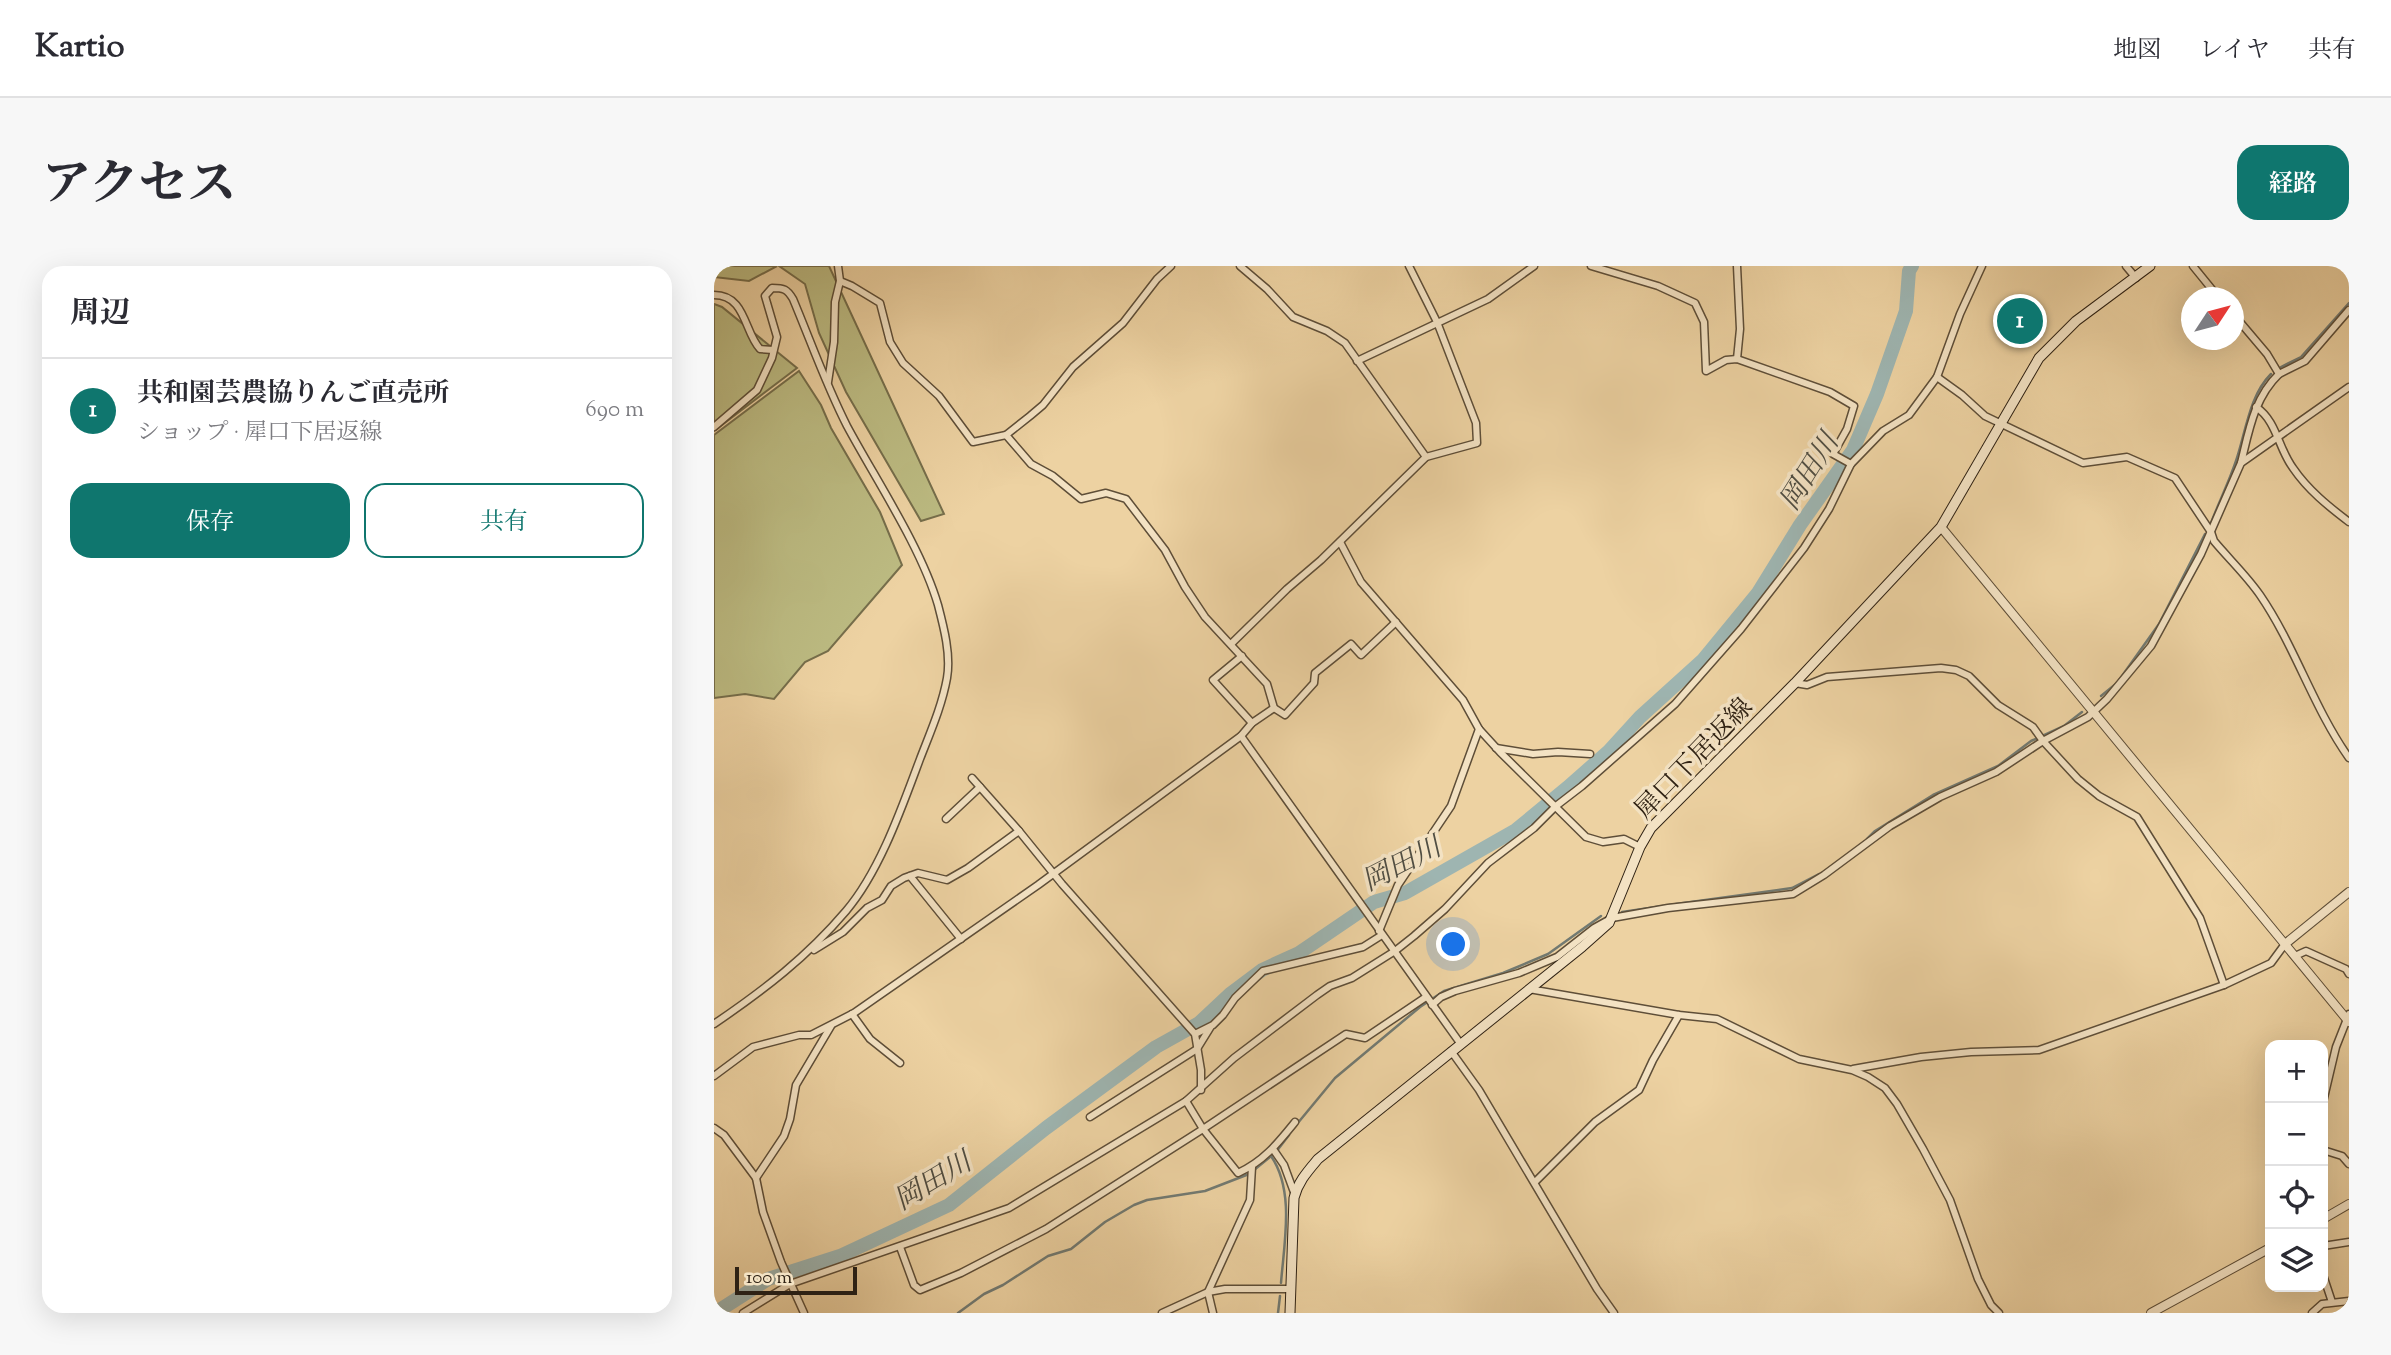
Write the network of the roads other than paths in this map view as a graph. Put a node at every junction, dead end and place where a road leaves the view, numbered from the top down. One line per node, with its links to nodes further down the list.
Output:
1 (838, 266): 13 (street)
2 (1171, 266): 29 (street)
3 (1240, 266): 21 (street)
4 (1409, 266): 17 (street)
5 (1534, 266): 17 (street)
6 (1591, 266): 20 (street)
7 (1737, 266): 20 (street)
8 (1982, 266): 23 (street)
9 (2126, 266): 12 (street)
10 (2150, 266): 12 (main road, 犀口下居返線)
11 (2193, 266): 14 (street)
12 (2136, 278): 27 (main road, 犀口下居返線)
13 (840, 281): 24 (street); 29 (street)
14 (2210, 287)
15 (714, 295): 19 (street)
16 (2349, 310): 22 (street)
17 (1437, 322): 21 (street); 31 (street)
18 (2244, 327): 22 (street)
19 (772, 350): 24 (street); 28 (street)
20 (1737, 359): 33 (street)
21 (1357, 361): 31 (street)
22 (2279, 374): 26 (street)
23 (1937, 377): 27 (street); 33 (street)
24 (827, 384): 65 (street)
25 (2349, 387): 30 (street)
26 (2256, 407): 30 (street); 32 (street)
27 (2001, 425): 35 (main road, 犀口下居返線); 36 (street)
28 (714, 427)
29 (1006, 435): 39 (street)
30 (2277, 438): 32 (street); 34 (street)
31 (1426, 457): 37 (street)
32 (2241, 463): 36 (street)
33 (1851, 464): 53 (street)
34 (2349, 522)
35 (1941, 527): 41 (main road, 犀口下居返線); 43 (street)
36 (2211, 532): 43 (street); 50 (street)
37 (1340, 542): 38 (street); 39 (street)
38 (1396, 622): 42 (street); 45 (street)
39 (1231, 644): 40 (street)
40 (1242, 656): 42 (street); 44 (street)
41 (1795, 683): 47 (street); 56 (main road, 犀口下居返線)
42 (1274, 708): 44 (street)
43 (2093, 713): 47 (street); 63 (street)
44 (1252, 723): 46 (street)
45 (1479, 729): 48 (street); 61 (street)
46 (1241, 736): 57 (street); 61 (street)
47 (2041, 738): 60 (street); 68 (street)
48 (1496, 748): 49 (street); 53 (street)
49 (1590, 754)
50 (2349, 758)
51 (972, 778): 52 (street)
52 (980, 787): 54 (street); 55 (street)
53 (1556, 806): 56 (street); 64 (street)
54 (946, 819)
55 (1019, 831): 57 (street); 58 (street)
56 (1640, 847): 60 (main road, 犀口下居返線)
57 (1054, 873): 62 (street); 78 (street)
58 (911, 876): 62 (street); 65 (street)
59 (2349, 892): 63 (street)
60 (1612, 918): 69 (main road, 犀口下居返線); 71 (street)
61 (1381, 933): 64 (street); 77 (street)
62 (961, 939): 72 (street)
63 (2285, 944): 66 (street); 68 (street)
64 (1395, 951): 70 (street); 86 (street)
65 (806, 954): 75 (street)
66 (2295, 956): 67 (street); 74 (street)
67 (2348, 969)
68 (2224, 985): 83 (street)
69 (1529, 989): 73 (street); 79 (main road, 犀口下居返線)
70 (1426, 997): 71 (street); 91 (street)
71 (1432, 1005): 79 (street)
72 (852, 1014): 76 (street); 82 (street)
73 (1679, 1016): 83 (street); 97 (street)
74 (2348, 1018): 85 (street)
75 (714, 1024)
76 (832, 1025): 84 (street); 96 (street)
77 (1213, 1025): 78 (street); 80 (street)
78 (1195, 1034): 80 (street)
79 (1460, 1043): 81 (main road, 犀口下居返線)
80 (1197, 1049): 86 (street); 88 (street)
81 (1451, 1051): 97 (street); 98 (main road, 犀口下居返線)
82 (900, 1063)
83 (1852, 1070): 117 (street)
84 (714, 1076)
85 (2328, 1081)
86 (1201, 1090): 87 (street)
87 (1186, 1101): 91 (street); 103 (street)
88 (1090, 1117)
89 (1295, 1122): 92 (street)
90 (714, 1128): 96 (street)
91 (1203, 1129): 95 (street); 103 (street)
92 (1275, 1152): 95 (street); 98 (street)
93 (2328, 1152): 94 (street)
94 (2349, 1164)
95 (1252, 1171): 108 (street)
96 (756, 1178): 105 (street)
97 (1535, 1182): 116 (street)
98 (1295, 1195): 106 (main road, 犀口下居返線)
99 (2349, 1204): 100 (street)
100 (2328, 1216)
101 (2349, 1242): 102 (street)
102 (2328, 1245)
103 (900, 1247): 105 (street)
104 (2265, 1251): 118 (street)
105 (790, 1282): 111 (street); 112 (street)
106 (1290, 1289): 108 (street); 115 (main road, 犀口下居返線)
107 (2328, 1290): 110 (street)
108 (1208, 1292): 113 (street); 114 (street)
109 (2349, 1301): 110 (street)
110 (2332, 1302): 119 (street)
111 (743, 1313)
112 (804, 1313)
113 (1163, 1313)
114 (1213, 1313)
115 (1290, 1313)
116 (1614, 1313)
117 (1999, 1313)
118 (2151, 1313)
119 (2312, 1313)

